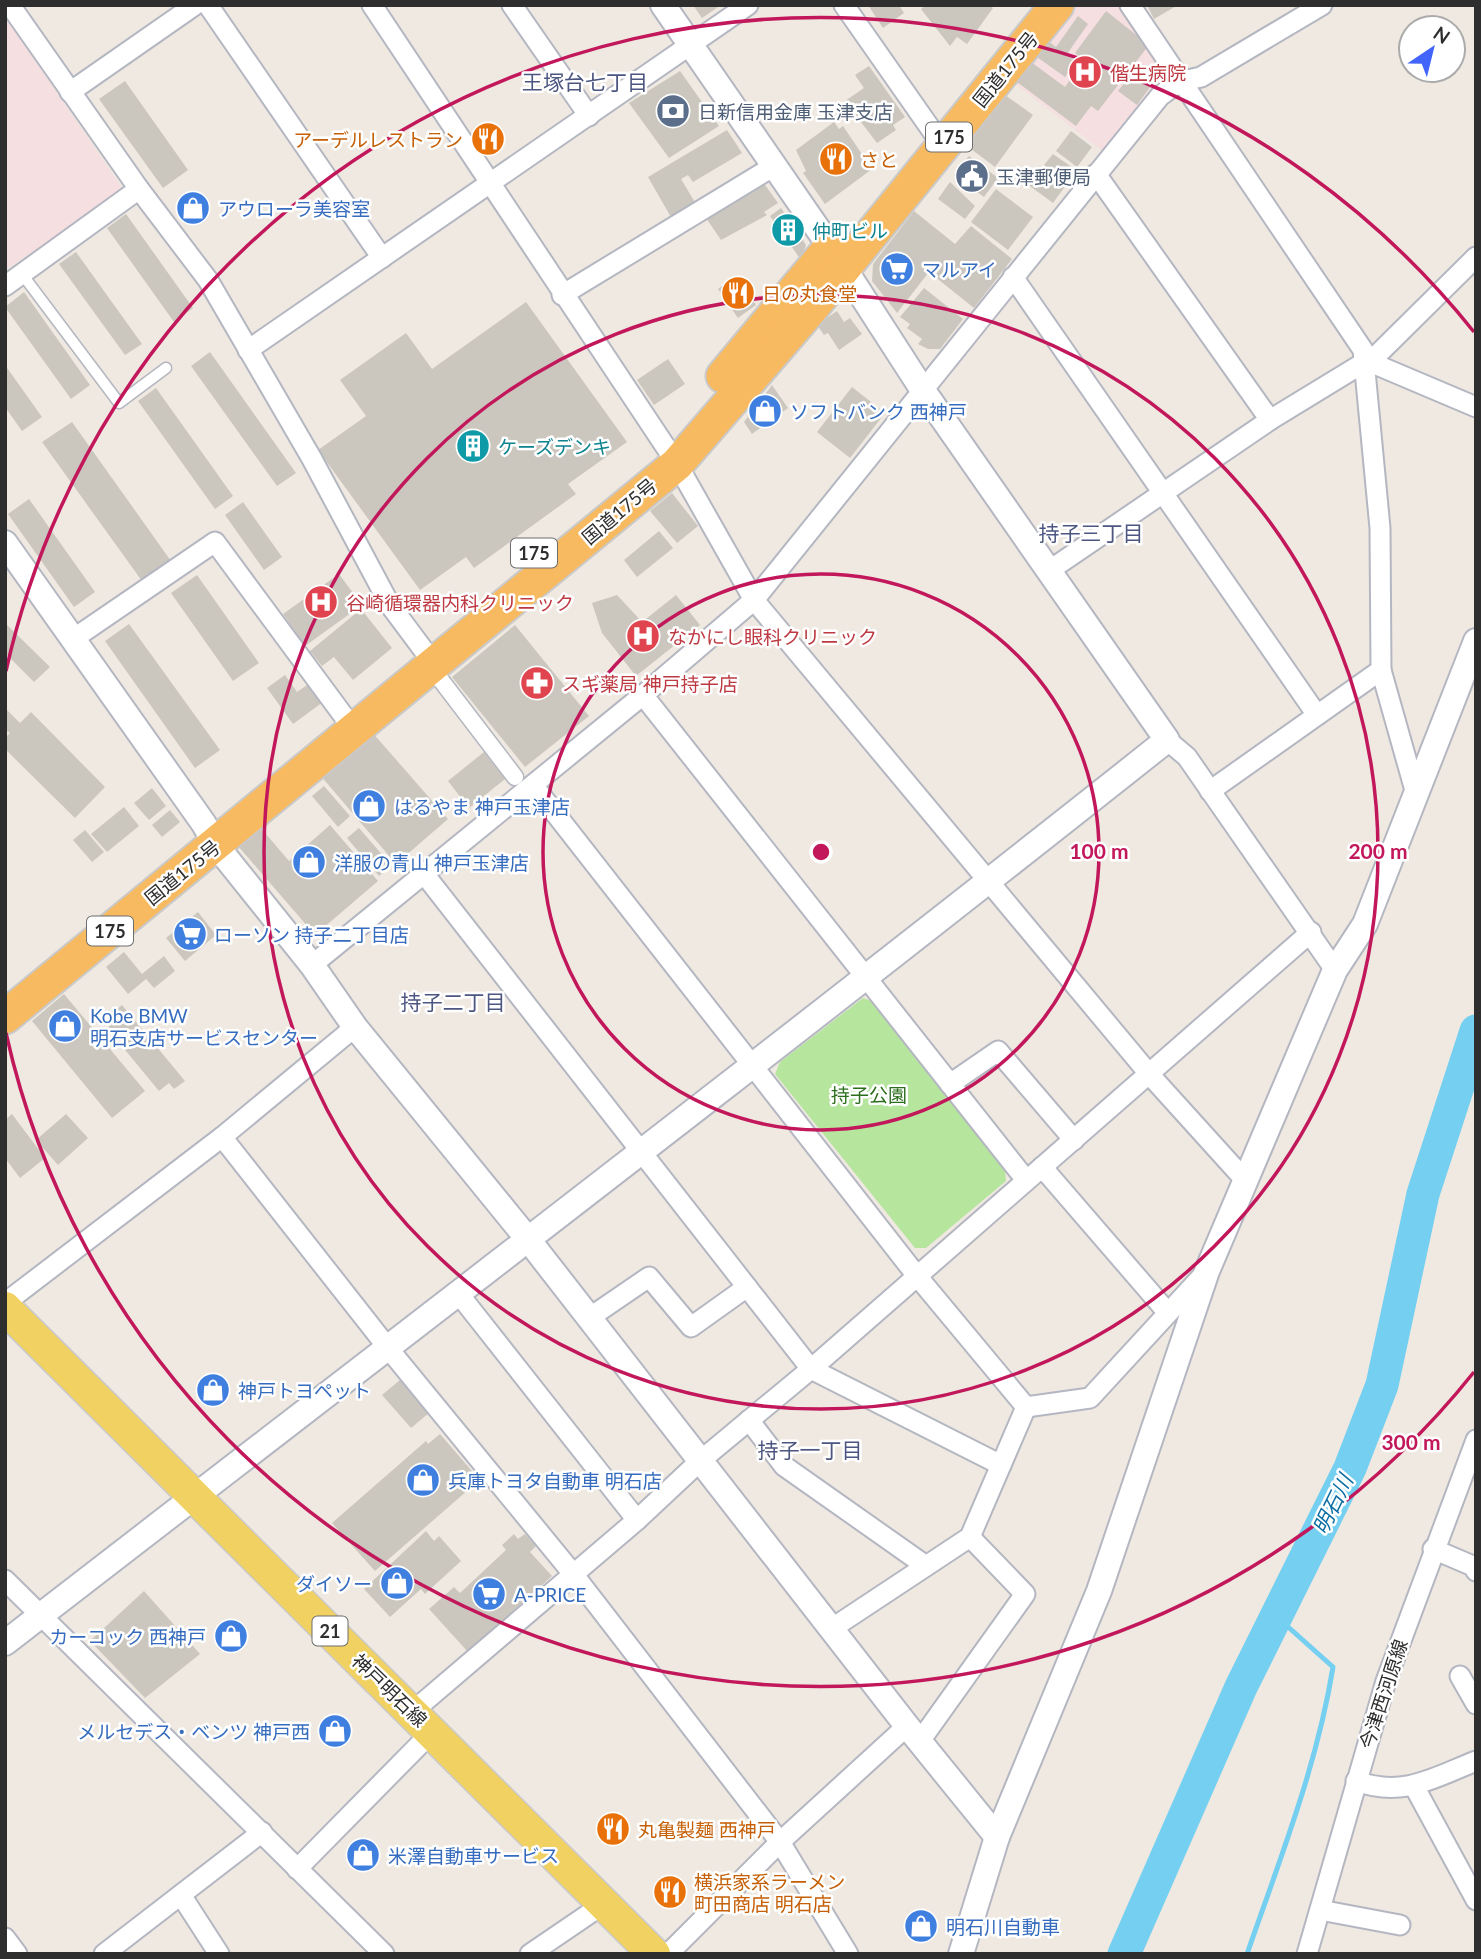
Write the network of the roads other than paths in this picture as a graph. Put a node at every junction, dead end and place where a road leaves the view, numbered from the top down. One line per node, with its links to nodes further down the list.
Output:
1 (10, 5): 15 (street)
2 (195, 5): 15 (street)
3 (208, 5): 23 (street)
4 (372, 5): 20 (street)
5 (512, 5): 16 (street)
6 (663, 5): 13 (street)
7 (748, 5): 13 (street)
8 (844, 5): 17 (street)
9 (1029, 5): 17 (highway, 国道175号 / 175)
10 (1057, 5): 17 (highway, 国道175号 / 175)
11 (1130, 5): 14 (street)
12 (1322, 5): 14 (street)
13 (691, 45): 16 (street); 18 (street)
14 (1179, 82): 19 (street); 30 (street)
15 (70, 92): 21 (street)
16 (589, 116): 20 (street)
17 (936, 136): 24 (highway, 国道175号 / 175)
18 (774, 166): 24 (street); 28 (street)
19 (1096, 174): 26 (street); 34 (street)
20 (489, 183): 23 (street); 28 (street)
21 (139, 189): 25 (street); 29 (street)
22 (1476, 257): 30 (street)
23 (382, 258): 29 (street)
24 (836, 258): 32 (street); 35 (highway, 国道175号 / 175)
25 (22, 274): 27 (street); 31 (lane)
26 (1013, 278): 32 (street); 36 (street)
27 (5, 286)
28 (562, 295): 35 (street)
29 (248, 350): 42 (street)
30 (1364, 360): 33 (street); 34 (street); 43 (street)
31 (166, 368)
32 (922, 388): 38 (street); 39 (street)
33 (1476, 407)
34 (1270, 420): 36 (street)
35 (670, 455): 39 (street); 42 (highway, 国道175号 / 175)
36 (1163, 493): 38 (street); 45 (street)
37 (5, 543): 40 (street)
38 (1049, 570): 47 (street)
39 (754, 600): 44 (street); 53 (street)
40 (73, 639): 46 (street); 51 (street)
41 (1476, 641): 50 (street)
42 (431, 662): 46 (highway, 国道175号 / 175); 48 (street)
43 (1381, 670): 45 (street); 50 (street)
44 (643, 695): 48 (street); 57 (street)
45 (1317, 715): 49 (street)
46 (347, 721): 51 (highway, 国道175号 / 175)
47 (1167, 740): 49 (street); 53 (street)
48 (524, 781): 52 (street); 61 (street)
49 (1210, 790): 54 (street)
50 (1416, 794): 56 (street)
51 (209, 834): 55 (street); 58 (highway, 国道175号 / 175); 59 (highway, 国道175号 / 175)
52 (425, 875): 55 (street); 66 (street)
53 (989, 881): 57 (street); 62 (street)
54 (1311, 932): 56 (street); 62 (street)
55 (312, 965): 60 (street)
56 (1335, 970): 69 (street)
57 (864, 977): 61 (street); 63 (street)
58 (5, 988)
59 (5, 1017)
60 (355, 1027): 64 (street); 70 (street)
61 (751, 1064): 66 (street); 72 (street)
62 (1150, 1075): 65 (street); 69 (street)
63 (950, 1084): 65 (street); 68 (street)
64 (222, 1137): 75 (street); 79 (street)
65 (1074, 1140): 67 (street)
66 (642, 1153): 70 (street); 73 (street)
67 (1042, 1167): 68 (street); 77 (street)
68 (1026, 1180): 72 (street)
69 (1245, 1180): 71 (street)
70 (527, 1238): 74 (street); 78 (street)
71 (1206, 1271): 77 (street); 105 (street)
72 (917, 1276): 80 (street); 81 (street)
73 (747, 1286): 78 (street); 80 (street)
74 (458, 1293): 79 (street); 87 (street)
75 (5, 1303)
76 (5, 1308): 86 (main road, 神戸明石線 / 21)
77 (1168, 1313): 81 (street)
78 (589, 1318): 84 (street)
79 (388, 1349): 86 (street); 92 (street)
80 (811, 1369): 82 (street); 85 (street)
81 (1026, 1407): 85 (street)
82 (749, 1420): 84 (street); 90 (street)
83 (1476, 1440): 89 (street, 今津西河原線)
84 (700, 1461): 87 (street); 95 (street)
85 (1001, 1465): 88 (street)
86 (196, 1499): 94 (street); 99 (main road, 神戸明石線 / 21)
87 (637, 1520): 92 (street)
88 (970, 1537): 90 (street); 100 (street)
89 (1433, 1549): 91 (street); 102 (street, 今津西河原線)
90 (926, 1566): 95 (street)
91 (1476, 1571)
92 (574, 1575): 99 (street); 106 (street)
93 (5, 1580): 94 (street)
94 (42, 1615): 96 (street); 104 (street)
95 (831, 1629): 100 (street)
96 (5, 1643)
97 (1460, 1676): 98 (street)
98 (1476, 1704)
99 (422, 1722): 107 (street); 110 (main road, 神戸明石線 / 21)
100 (913, 1734): 105 (street); 106 (street)
101 (1476, 1761): 103 (street)
102 (1356, 1781): 103 (street); 111 (street, 今津西河原線)
103 (1414, 1786): 109 (street)
104 (262, 1832): 107 (street); 108 (street)
105 (997, 1837): 122 (street)
106 (780, 1842): 120 (street); 121 (street)
107 (298, 1869): 117 (street)
108 (181, 1895): 115 (street); 116 (street)
109 (1476, 1900)
110 (605, 1903): 118 (street); 119 (main road, 神戸明石線 / 21)
111 (1320, 1910): 112 (street); 123 (street, 今津西河原線)
112 (1400, 1925)
113 (5, 1938): 114 (street)
114 (17, 1954)
115 (104, 1954)
116 (219, 1954)
117 (384, 1954)
118 (530, 1954)
119 (654, 1954)
120 (668, 1954)
121 (848, 1954)
122 (961, 1954)
123 (1307, 1954)

